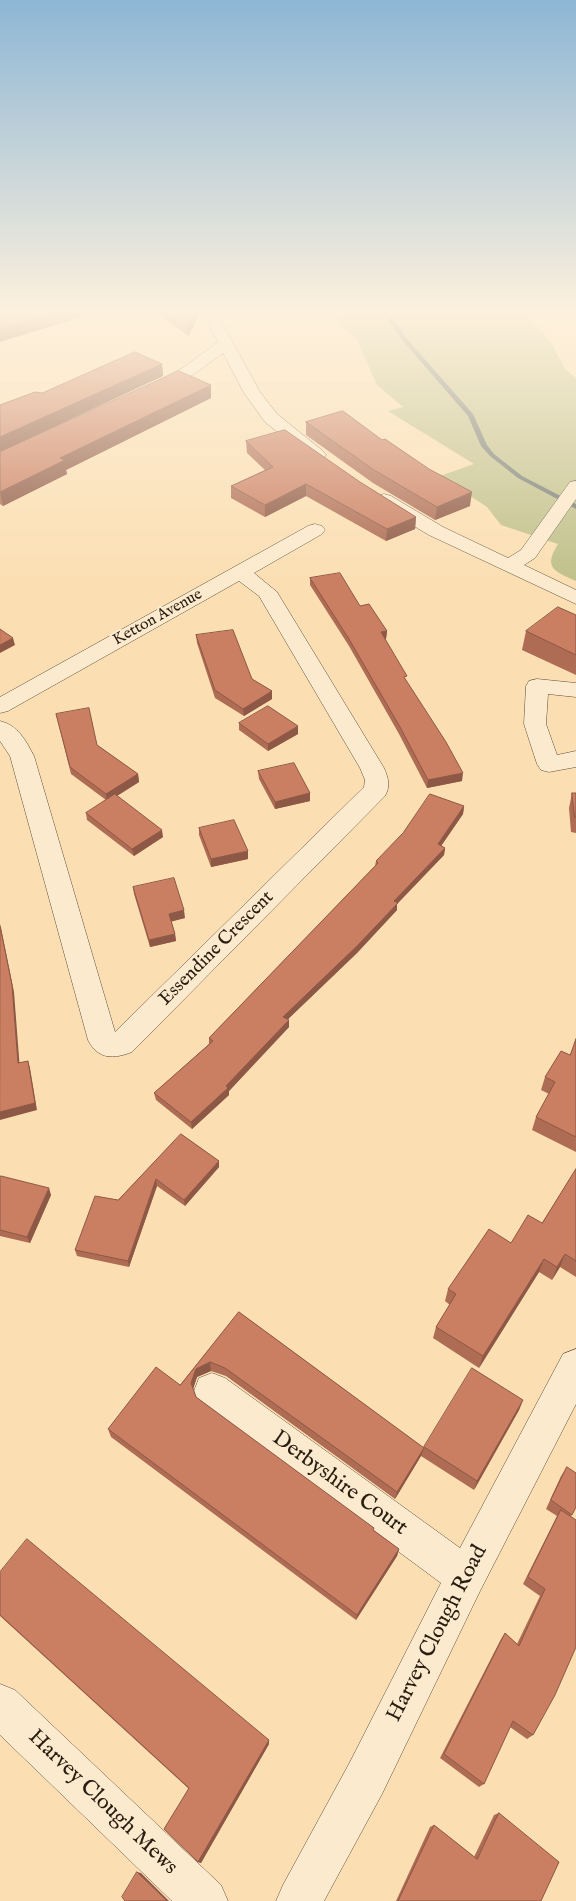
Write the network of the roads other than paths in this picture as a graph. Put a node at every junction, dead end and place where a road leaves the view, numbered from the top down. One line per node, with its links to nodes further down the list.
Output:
1 (258, 401): 2 (street)
2 (334, 467)
3 (576, 486): 6 (street)
4 (366, 490): 6 (street)
5 (315, 530): 7 (street, Ketton Avenue)
6 (509, 566): 8 (street)
7 (240, 572): 10 (street, Ketton Avenue); 11 (street, Essendine Crescent)
8 (576, 598)
9 (576, 690): 12 (street)
10 (0, 706)
11 (0, 728)
12 (576, 759)
13 (576, 1367): 15 (street, Harvey Clough Road)
14 (212, 1391): 15 (street, Derbyshire Court)
15 (466, 1577): 18 (street, Harvey Clough Road)
16 (0, 1705): 17 (street, Harvey Clough Mews)
17 (205, 1901)
18 (299, 1901)

